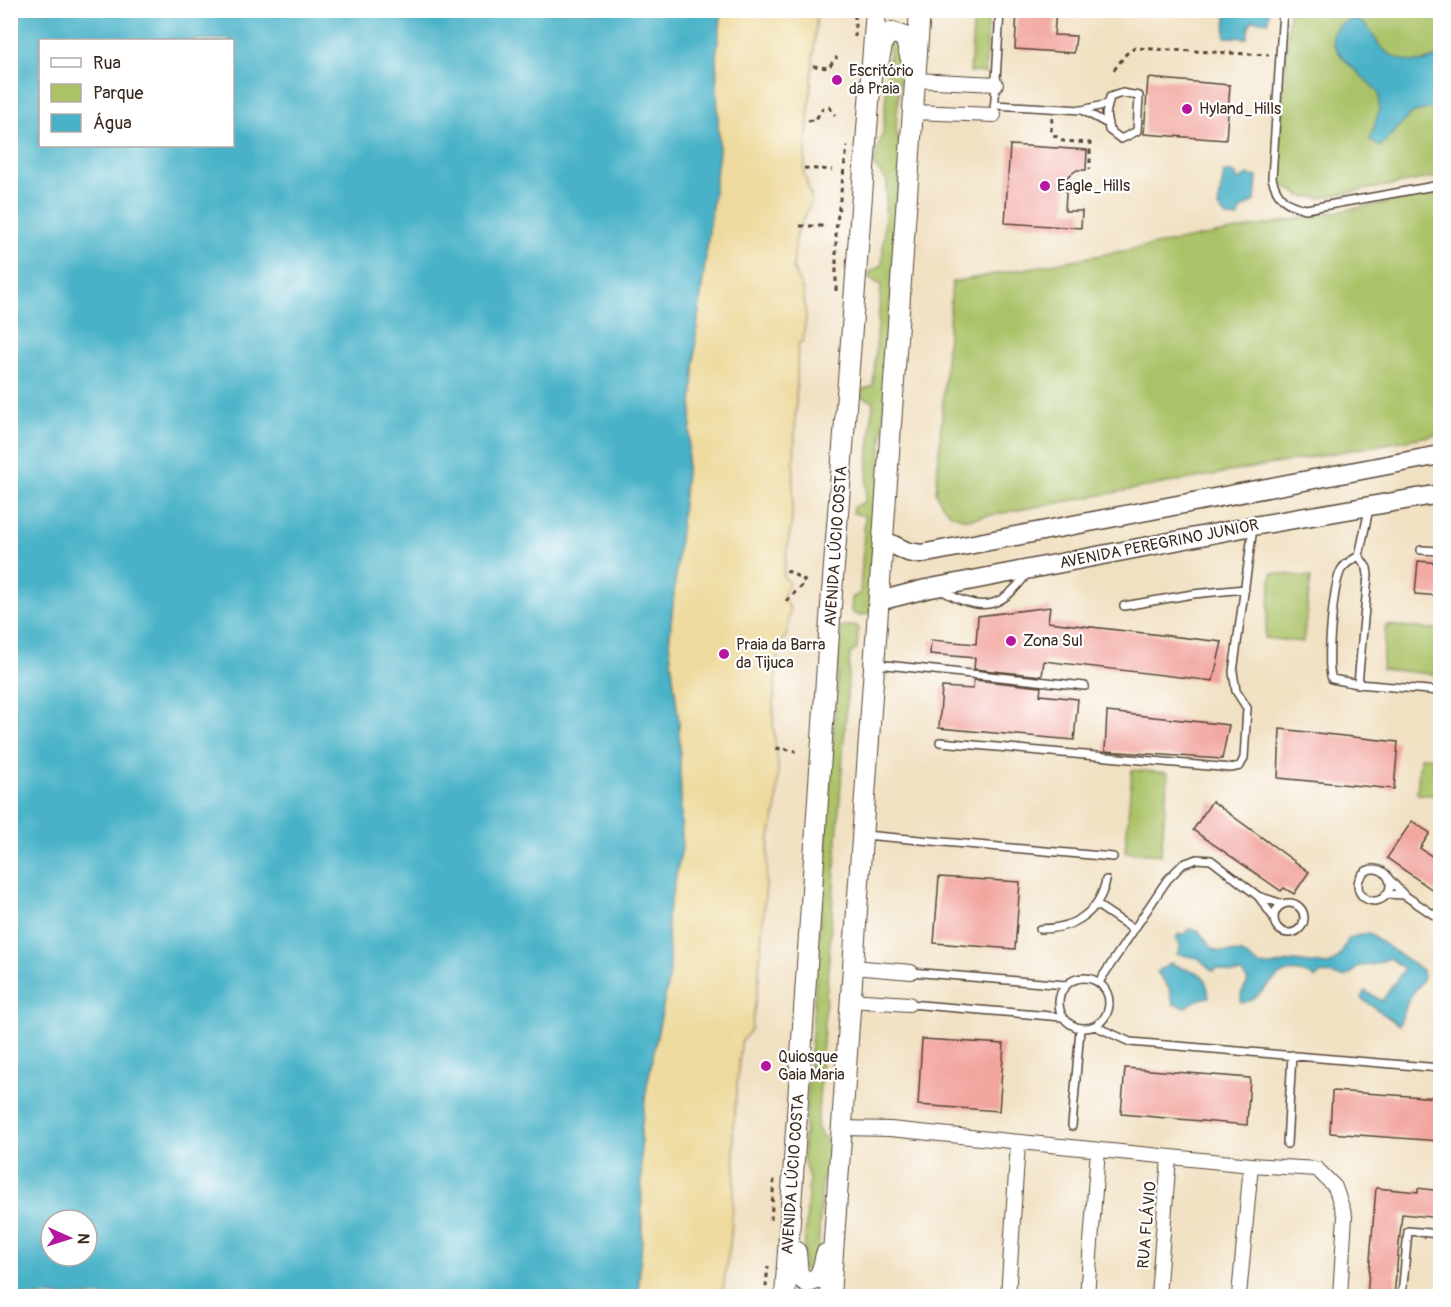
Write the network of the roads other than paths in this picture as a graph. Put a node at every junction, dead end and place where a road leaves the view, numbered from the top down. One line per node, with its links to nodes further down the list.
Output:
1 (876, 10): 11 (main road, AVENIDA LÚCIO COSTA)
2 (920, 10): 5 (main road)
3 (1000, 10): 6 (lane)
4 (1283, 10): 13 (lane)
5 (915, 80): 6 (street); 10 (main road); 11 (main road)
6 (996, 84): 8 (lane)
7 (1108, 104): 9 (lane); 12 (lane); 12 (lane)
8 (994, 110): 9 (lane); 10 (street)
9 (1082, 110): 12 (lane)
10 (912, 112): 18 (main road)
11 (868, 118): 63 (main road, AVENIDA LÚCIO COSTA)
12 (1108, 124)
13 (1440, 185)
14 (1440, 455): 18 (street, AVENIDA PEREGRINO JUNIOR)
15 (1440, 494): 16 (street, AVENIDA PEREGRINO JUNIOR)
16 (1370, 506): 17 (street, AVENIDA PEREGRINO JUNIOR); 21 (lane)
17 (1253, 526): 22 (street, AVENIDA PEREGRINO JUNIOR); 24 (lane)
18 (883, 540): 25 (main road)
19 (1421, 550): 20 (lane)
20 (1440, 551)
21 (1359, 556): 28 (lane); 28 (lane)
22 (1030, 569): 23 (street, AVENIDA PEREGRINO JUNIOR); 23 (lane)
23 (937, 587): 25 (street, AVENIDA PEREGRINO JUNIOR)
24 (1245, 589): 26 (lane); 31 (lane)
25 (879, 601): 27 (main road)
26 (1124, 606)
27 (874, 664): 29 (lane); 32 (main road)
28 (1358, 684): 30 (lane)
29 (1085, 686)
30 (1440, 691)
31 (939, 742)
32 (862, 835): 33 (lane); 45 (main road)
33 (1113, 857)
34 (1389, 879): 36 (lane); 36 (lane); 37 (lane)
35 (1106, 880): 40 (lane)
36 (1386, 894): 37 (lane)
37 (1404, 895): 42 (lane)
38 (1258, 896): 39 (lane); 41 (lane); 44 (lane)
39 (1283, 904): 41 (lane); 41 (lane)
40 (1096, 905): 43 (lane); 44 (lane)
41 (1274, 918)
42 (1440, 919)
43 (1040, 929)
44 (1133, 929): 47 (lane)
45 (852, 967): 46 (street); 49 (main road)
46 (911, 972): 48 (lane)
47 (1099, 982): 48 (lane); 52 (lane)
48 (1066, 985): 51 (lane)
49 (850, 1000): 50 (street); 57 (main road)
50 (909, 1004): 51 (lane)
51 (1062, 1017): 53 (lane)
52 (1095, 1026): 53 (lane); 54 (lane)
53 (1080, 1029): 56 (lane)
54 (1292, 1055): 55 (lane); 59 (lane)
55 (1440, 1068)
56 (1072, 1126)
57 (842, 1128): 58 (street); 64 (main road)
58 (1018, 1143): 60 (street); 68 (street)
59 (1287, 1144)
60 (1098, 1150): 61 (street); 69 (street)
61 (1169, 1157): 62 (street); 70 (street, RUA FLÁVIO)
62 (1251, 1165): 71 (street); 72 (street)
63 (792, 1192): 64 (main road); 66 (main road, AVENIDA LÚCIO COSTA)
64 (835, 1221): 67 (main road)
65 (1440, 1234): 73 (lane)
66 (785, 1296)
67 (830, 1296)
68 (1008, 1296)
69 (1087, 1296)
70 (1158, 1296)
71 (1239, 1296)
72 (1340, 1296)
73 (1402, 1296)

